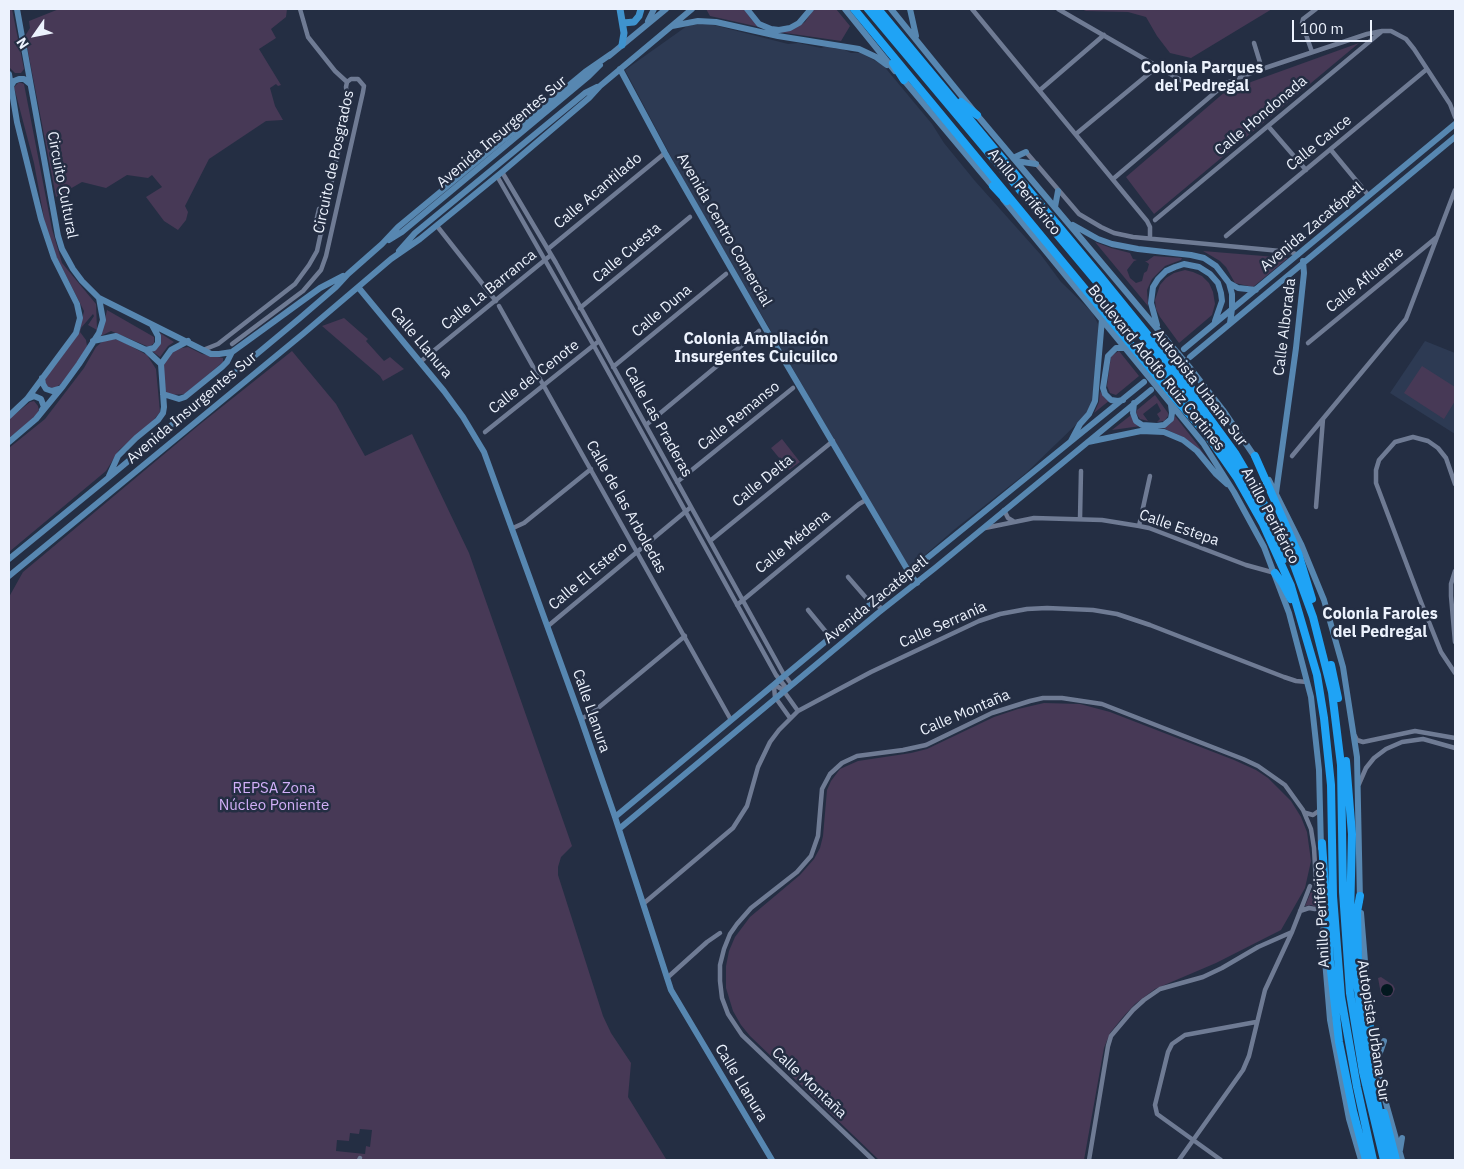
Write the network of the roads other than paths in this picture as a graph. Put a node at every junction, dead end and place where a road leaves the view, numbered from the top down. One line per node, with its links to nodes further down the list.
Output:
1 (16, 9): 30 (main road, Circuito Cultural)
2 (300, 9): 38 (street)
3 (620, 9): 20 (main road)
4 (641, 9): 20 (main road)
5 (654, 9): 21 (main road)
6 (666, 9): 21 (main road, Avenida Insurgentes Sur)
7 (692, 9): 22 (main road, Avenida Insurgentes Sur)
8 (747, 9): 9 (main road)
9 (811, 9)
10 (845, 9): 34 (main road, Boulevard Adolfo Ruiz Cortines)
11 (854, 9): 37 (highway); 88 (highway, Anillo Periférico)
12 (862, 9): 229 (highway, Autopista Urbana Sur)
13 (868, 9): 230 (highway, Autopista Urbana Sur)
14 (878, 9): 36 (highway, Anillo Periférico)
15 (891, 9): 25 (main road, Boulevard Adolfo Ruiz Cortines)
16 (910, 9): 25 (main road)
17 (972, 9): 43 (street)
18 (1058, 9): 24 (street)
19 (1316, 9): 28 (street)
20 (623, 23): 27 (main road)
21 (647, 25): 27 (main road, Avenida Insurgentes Sur)
22 (671, 26): 31 (main road, Avenida Insurgentes Sur); 34 (main road)
23 (1382, 31): 28 (street); 33 (street); 51 (street, Calle Hondonada)
24 (1104, 35): 29 (street); 43 (street)
25 (917, 40): 46 (main road, Boulevard Adolfo Ruiz Cortines)
26 (1254, 43): 32 (street)
27 (622, 45): 89 (main road, Avenida Insurgentes Sur)
28 (1312, 52): 32 (street)
29 (1157, 67): 39 (street); 52 (street)
30 (27, 68): 35 (main road); 42 (main road, Circuito Cultural)
31 (620, 69): 40 (main road, Avenida Insurgentes Sur); 58 (main road, Avenida Centro Comercial)
32 (1262, 69): 39 (street)
33 (1427, 69): 44 (street); 56 (street, Calle Cauce)
34 (894, 70): 37 (main road, Boulevard Adolfo Ruiz Cortines)
35 (9, 72): 41 (main road, Circuito Cultural)
36 (936, 78): 46 (highway); 173 (highway, Anillo Periférico)
37 (904, 80): 64 (main road, Boulevard Adolfo Ruiz Cortines)
38 (348, 82): 48 (street, Circuito de Posgrados); 49 (street, Circuito de Posgrados)
39 (1226, 83): 63 (street)
40 (600, 86): 62 (main road, Avenida Insurgentes Sur); 85 (main road, Avenida Insurgentes Sur)
41 (11, 88): 42 (main road); 122 (main road, Circuito Cultural)
42 (31, 88): 95 (main road, Circuito Cultural)
43 (1040, 90): 52 (street)
44 (1450, 104): 45 (street); 47 (street)
45 (1455, 108)
46 (977, 115): 59 (main road, Boulevard Adolfo Ruiz Cortines)
47 (1455, 117)
48 (345, 121): 49 (street); 54 (street, Circuito de Posgrados)
49 (356, 123): 55 (street, Circuito de Posgrados)
50 (1455, 124): 67 (main road, Avenida Zacatépetl)
51 (1268, 126): 61 (street); 71 (street, Calle Hondonada)
52 (1076, 134): 63 (street)
53 (1455, 137): 87 (main road, Avenida Zacatépetl)
54 (341, 138): 55 (street); 68 (street, Circuito de Posgrados)
55 (352, 140): 74 (street, Circuito de Posgrados)
56 (1331, 150): 61 (street, Calle Cauce); 67 (street)
57 (1026, 152): 59 (main road); 60 (street)
58 (665, 153): 82 (street, Calle Acantilado); 139 (main road, Avenida Centro Comercial)
59 (1015, 160): 60 (main road); 69 (main road, Boulevard Adolfo Ruiz Cortines)
60 (1036, 164): 65 (street)
61 (1306, 170): 77 (street, Calle Cauce)
62 (499, 174): 75 (main road, Avenida Insurgentes Sur); 82 (street, Calle Las Praderas); 86 (street, Calle Las Praderas)
63 (1113, 179): 79 (street)
64 (993, 186): 88 (highway); 100 (main road, Boulevard Adolfo Ruiz Cortines)
65 (1058, 190): 69 (main road); 79 (street)
66 (1455, 190): 78 (street)
67 (1369, 196): 84 (main road, Avenida Zacatépetl)
68 (326, 206): 73 (street, Circuito de Posgrados); 76 (street)
69 (1054, 207): 72 (main road, Boulevard Adolfo Ruiz Cortines)
70 (690, 217): 98 (street, Calle Cuesta)
71 (1156, 220)
72 (1068, 223): 91 (main road); 104 (main road, Boulevard Adolfo Ruiz Cortines)
73 (322, 224): 74 (street); 76 (street, Circuito de Posgrados)
74 (333, 225): 81 (street, Circuito de Posgrados)
75 (437, 226): 85 (main road, Avenida Insurgentes Sur); 96 (street)
76 (321, 234): 80 (street, Circuito de Posgrados)
77 (1226, 236)
78 (1438, 237): 110 (street, Calle Afluente); 135 (street)
79 (1150, 238): 84 (street)
80 (319, 241): 81 (street); 106 (street, Circuito de Posgrados)
81 (328, 247): 111 (street, Circuito de Posgrados)
82 (548, 249): 83 (street, Calle Las Praderas)
83 (551, 255): 86 (street, Calle La Barranca); 98 (street, Calle Las Praderas)
84 (1298, 255): 87 (main road, Calle Alborada); 93 (main road, Avenida Zacatépetl)
85 (391, 259): 92 (main road, Avenida Insurgentes Sur)
86 (545, 260): 96 (street, Calle La Barranca); 112 (street, Calle Las Praderas)
87 (1303, 262): 94 (main road, Avenida Zacatépetl); 151 (main road, Calle Alborada)
88 (1064, 263): 178 (highway, Anillo Periférico)
89 (348, 274): 117 (main road); 147 (main road, Avenida Insurgentes Sur)
90 (726, 274): 121 (street, Calle Duna)
91 (1229, 282): 93 (main road); 99 (main road)
92 (358, 287): 119 (main road, Calle Llanura); 168 (main road, Avenida Insurgentes Sur)
93 (1256, 290): 94 (main road); 99 (main road, Avenida Zacatépetl)
94 (1262, 297): 103 (main road, Avenida Zacatépetl)
95 (100, 298): 101 (main road, Circuito Cultural); 107 (main road)
96 (496, 301): 119 (street, Calle La Barranca)
97 (499, 306): 124 (street, Calle de las Arboledas)
98 (580, 308): 109 (street, Calle Las Praderas)
99 (1232, 309): 102 (main road, Avenida Zacatépetl); 103 (main road)
100 (1102, 319): 113 (main road, Boulevard Adolfo Ruiz Cortines); 141 (main road)
101 (152, 324): 108 (main road, Circuito Cultural); 115 (main road)
102 (1214, 324): 104 (main road); 114 (main road, Avenida Zacatépetl)
103 (1230, 324): 118 (main road, Avenida Zacatépetl)
104 (1158, 328): 142 (main road, Boulevard Adolfo Ruiz Cortines)
105 (760, 331): 136 (street)
106 (230, 334): 111 (street); 116 (street, Circuito de Posgrados)
107 (93, 341): 115 (main road); 125 (main road)
108 (188, 341): 116 (main road, Circuito Cultural); 120 (main road)
109 (599, 341): 112 (street, Calle del Cenote); 121 (street, Calle Las Praderas)
110 (1308, 343)
111 (232, 344): 117 (street)
112 (594, 346): 124 (street, Calle del Cenote); 156 (street, Calle Las Praderas)
113 (1124, 348): 130 (main road); 132 (main road, Boulevard Adolfo Ruiz Cortines)
114 (1184, 349)
115 (146, 350): 120 (main road)
116 (203, 350): 117 (main road)
117 (232, 352): 128 (main road)
118 (1190, 357)
119 (420, 362): 160 (main road, Calle Llanura)
120 (161, 364): 128 (main road)
121 (613, 367): 136 (street, Calle Las Praderas)
122 (42, 378): 125 (main road); 129 (main road, Circuito Cultural)
123 (1144, 382): 130 (main road, Avenida Zacatépetl)
124 (543, 385): 137 (street, Calle del Cenote); 144 (street, Calle de las Arboledas)
125 (62, 386): 133 (main road)
126 (793, 388): 148 (street, Calle Remanso)
127 (1150, 390): 131 (main road, Avenida Zacatépetl)
128 (163, 394): 147 (main road)
129 (27, 398): 133 (main road); 134 (main road, Circuito Cultural)
130 (1124, 399): 141 (main road, Avenida Zacatépetl)
131 (1134, 403): 132 (main road); 140 (main road, Avenida Zacatépetl)
132 (1170, 403): 150 (main road, Boulevard Adolfo Ruiz Cortines)
133 (41, 414): 138 (main road)
134 (9, 416)
135 (1323, 419): 143 (street); 154 (street)
136 (646, 425): 148 (street, Calle Las Praderas)
137 (485, 432)
138 (9, 442)
139 (833, 442): 152 (main road, Avenida Centro Comercial); 162 (street, Calle Delta)
140 (1087, 442): 150 (main road); 155 (main road, Avenida Zacatépetl)
141 (1068, 445): 167 (main road, Avenida Zacatépetl)
142 (1255, 456): 151 (main road, Boulevard Adolfo Ruiz Cortines); 173 (highway)
143 (1292, 456)
144 (591, 469): 160 (street); 163 (street, Calle de las Arboledas)
145 (1081, 471): 157 (street)
146 (1150, 476): 159 (street)
147 (108, 478): 164 (main road, Avenida Insurgentes Sur)
148 (677, 482): 153 (street, Calle Las Praderas)
149 (1455, 484): 182 (street)
150 (1234, 492): 166 (main road, Boulevard Adolfo Ruiz Cortines)
151 (1276, 493): 191 (main road, Boulevard Adolfo Ruiz Cortines)
152 (866, 500): 167 (main road, Avenida Centro Comercial); 171 (street, Calle Médena)
153 (691, 506): 156 (street, Calle El Estero); 162 (street, Calle Las Praderas)
154 (1316, 507)
155 (1004, 510): 158 (street); 161 (main road, Avenida Zacatépetl)
156 (685, 511): 163 (street, Calle El Estero); 174 (street, Calle Las Praderas)
157 (1080, 518): 158 (street, Calle Estepa); 159 (street, Calle Estepa)
158 (1013, 521): 161 (street, Calle Estepa)
159 (1139, 526): 166 (street, Calle Estepa)
160 (513, 528): 177 (main road, Calle Llanura)
161 (981, 529): 170 (main road, Avenida Zacatépetl)
162 (710, 541): 171 (street, Calle Las Praderas)
163 (637, 551): 177 (street, Calle El Estero); 179 (street, Calle de las Arboledas)
164 (9, 559)
165 (1455, 571): 181 (street)
166 (1275, 573): 178 (highway); 184 (main road, Boulevard Adolfo Ruiz Cortines)
167 (910, 574): 170 (main road, Avenida Centro Comercial); 172 (main road, Avenida Zacatépetl)
168 (9, 576)
169 (848, 577): 172 (street)
170 (917, 583): 175 (main road, Avenida Zacatépetl)
171 (742, 600): 174 (street, Calle Médena); 183 (street, Calle Las Praderas)
172 (873, 602): 175 (street); 180 (main road, Avenida Zacatépetl)
173 (1313, 603): 212 (highway, Anillo Periférico)
174 (737, 604): 183 (street, Calle Las Praderas)
175 (883, 609): 185 (main road, Avenida Zacatépetl)
176 (808, 610): 180 (street)
177 (548, 626): 189 (main road, Calle Llanura)
178 (1304, 632): 228 (highway, Anillo Periférico)
179 (685, 636): 189 (street); 190 (street, Calle de las Arboledas)
180 (831, 638): 183 (main road, Avenida Zacatépetl)
181 (1455, 642)
182 (1455, 673)
183 (779, 682): 185 (street); 185 (street, Calle Las Praderas); 186 (street); 190 (main road, Avenida Zacatépetl)
184 (1307, 682): 187 (street, Calle Serranía); 198 (main road, Boulevard Adolfo Ruiz Cortines)
185 (788, 689): 186 (main road, Avenida Zacatépetl); 187 (street)
186 (776, 698): 188 (street); 195 (main road, Avenida Zacatépetl)
187 (798, 711): 188 (street, Calle Serranía)
188 (790, 718): 207 (street, Calle Serranía)
189 (581, 719): 201 (main road, Calle Llanura)
190 (731, 720): 194 (main road, Avenida Zacatépetl)
191 (1354, 734): 192 (street); 196 (main road, Boulevard Adolfo Ruiz Cortines)
192 (1455, 738): 193 (street)
193 (1453, 747): 196 (street)
194 (689, 755): 195 (main road); 197 (main road, Avenida Zacatépetl)
195 (697, 764): 200 (main road, Avenida Zacatépetl)
196 (1359, 786): 206 (main road, Boulevard Adolfo Ruiz Cortines)
197 (633, 802): 200 (main road); 201 (main road, Avenida Zacatépetl)
198 (1321, 809): 199 (street); 203 (main road, Boulevard Adolfo Ruiz Cortines)
199 (1303, 810): 205 (street, Calle Montaña); 222 (street, Calle Montaña)
200 (640, 812): 202 (main road, Avenida Zacatépetl)
201 (615, 817): 202 (main road, Calle Llanura)
202 (619, 829): 207 (main road, Calle Llanura)
203 (1322, 843): 205 (main road, Boulevard Adolfo Ruiz Cortines); 227 (highway)
204 (1310, 886): 209 (street)
205 (1322, 896): 226 (main road, Boulevard Adolfo Ruiz Cortines)
206 (1360, 896): 215 (main road, Boulevard Adolfo Ruiz Cortines); 232 (highway)
207 (643, 904): 213 (main road, Calle Llanura)
208 (1315, 909): 209 (street)
209 (1300, 911): 210 (street)
210 (1292, 932): 214 (street); 223 (street)
211 (720, 933): 213 (street)
212 (1352, 946): 215 (highway); 231 (highway, Anillo Periférico)
213 (667, 978): 221 (main road, Calle Llanura)
214 (1256, 1022): 219 (street); 219 (street)
215 (1370, 1027): 217 (main road, Boulevard Adolfo Ruiz Cortines)
216 (1384, 1041): 217 (main road)
217 (1377, 1062): 220 (main road, Boulevard Adolfo Ruiz Cortines)
218 (1402, 1138): 220 (main road)
219 (1193, 1141): 224 (street); 225 (street)
220 (1400, 1151): 233 (main road, Boulevard Adolfo Ruiz Cortines)
221 (772, 1160)
222 (873, 1160)
223 (1089, 1160)
224 (1179, 1160)
225 (1222, 1160)
226 (1361, 1160)
227 (1366, 1160)
228 (1373, 1160)
229 (1377, 1160)
230 (1384, 1160)
231 (1389, 1160)
232 (1396, 1160)
233 (1402, 1160)

